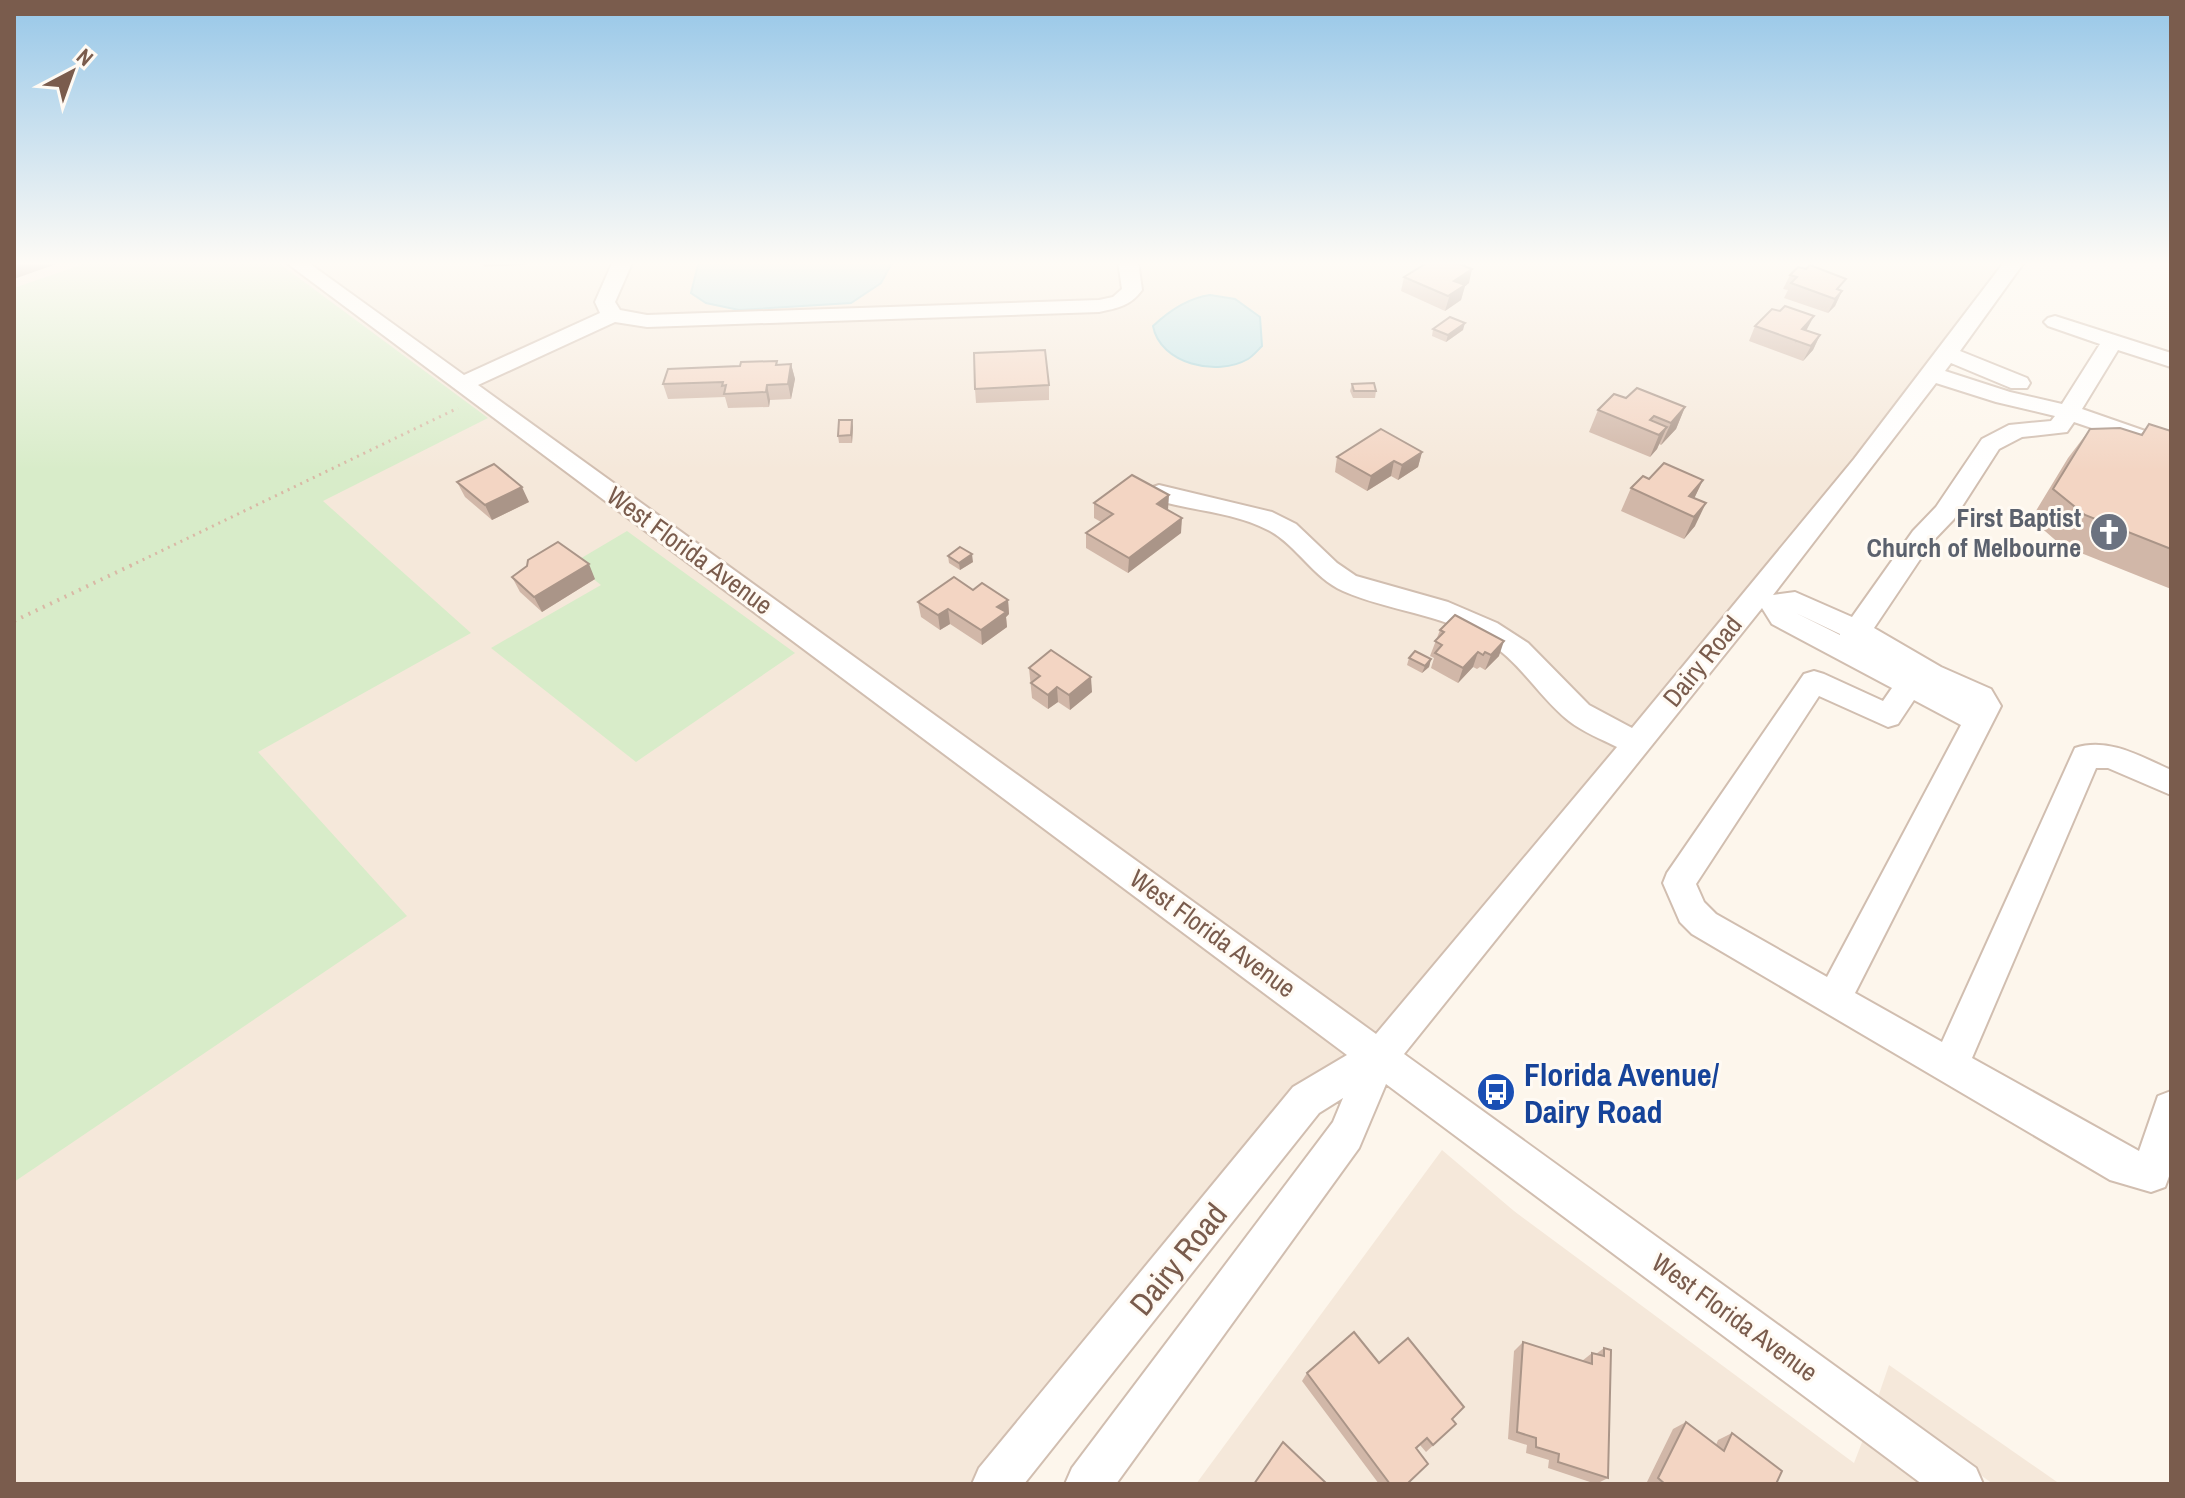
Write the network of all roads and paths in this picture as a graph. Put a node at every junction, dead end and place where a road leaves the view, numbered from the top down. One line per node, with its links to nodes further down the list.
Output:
1 (392, 331): 8 (street, West Florida Avenue)
2 (583, 331): 8 (street)
3 (1964, 331): 7 (street, Dairy Road)
4 (2082, 331): 5 (street)
5 (2112, 341): 6 (street); 9 (street)
6 (2171, 360)
7 (1940, 364): 9 (street); 10 (street); 13 (street, Dairy Road)
8 (474, 390): 14 (path); 20 (street, West Florida Avenue)
9 (2069, 412): 10 (street); 11 (street)
10 (2036, 416): 15 (street)
11 (2171, 448)
12 (1159, 493): 17 (street)
13 (1765, 600): 15 (street); 17 (street, Dairy Road)
14 (14, 621)
15 (1851, 640): 16 (street)
16 (1914, 676): 19 (street); 19 (street)
17 (1636, 743): 20 (street, Dairy Road)
18 (2171, 783): 21 (street)
19 (1834, 999): 21 (street)
20 (1380, 1056): 23 (street, Dairy Road); 24 (street, Dairy Road); 25 (street, West Florida Avenue)
21 (1950, 1066): 22 (street)
22 (2171, 1109)
23 (995, 1484)
24 (1088, 1484)
25 (1960, 1484)

